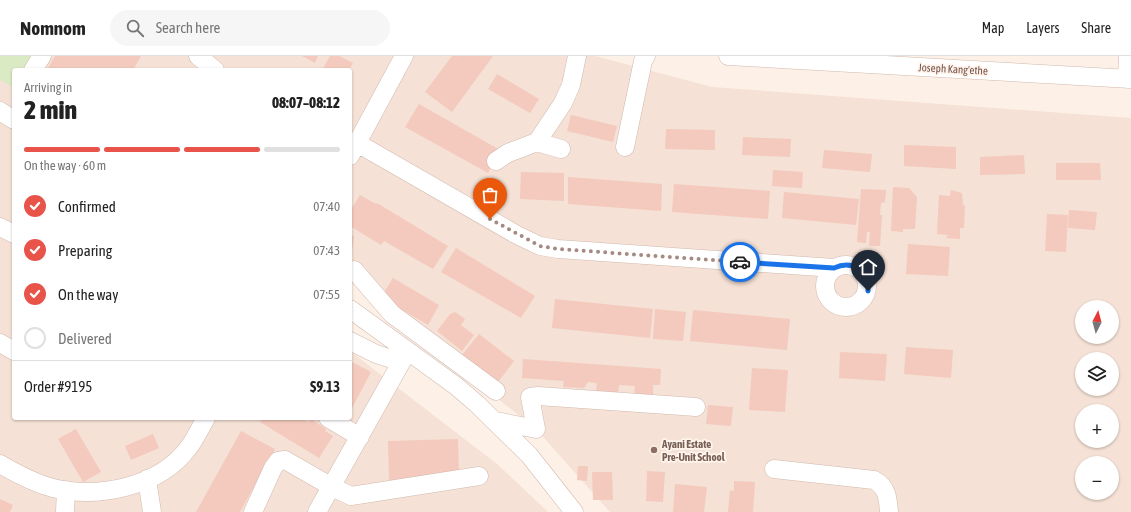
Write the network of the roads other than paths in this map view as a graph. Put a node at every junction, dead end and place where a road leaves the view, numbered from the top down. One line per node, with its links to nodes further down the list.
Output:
1 (42, 56): 8 (street)
2 (198, 56): 9 (street)
3 (404, 56): 15 (street)
4 (577, 56): 13 (street)
5 (646, 56): 14 (street)
6 (728, 56): 10 (street, Joseph Kang'ethe)
7 (1128, 56): 10 (street)
8 (34, 68)
9 (213, 68)
10 (1129, 79)
11 (0, 111): 12 (street)
12 (12, 119)
13 (537, 142): 16 (street); 17 (street)
14 (625, 147)
15 (354, 149): 20 (street)
16 (561, 149)
17 (496, 161)
18 (0, 227): 19 (street)
19 (12, 233)
20 (834, 268)
21 (354, 270): 24 (street)
22 (352, 311): 27 (street)
23 (352, 342): 27 (street)
24 (432, 342): 27 (street); 28 (street)
25 (0, 343): 26 (street)
26 (12, 350)
27 (408, 357): 32 (street); 33 (street)
28 (496, 391)
29 (696, 407): 32 (street)
30 (205, 420): 37 (street)
31 (331, 420): 33 (street)
32 (496, 421): 44 (street)
33 (360, 437): 38 (street)
34 (0, 464): 39 (street)
35 (774, 469): 45 (street)
36 (480, 476): 38 (street)
37 (147, 479): 39 (street); 41 (street)
38 (332, 487): 42 (street); 43 (street)
39 (66, 490): 40 (street)
40 (64, 512)
41 (152, 512)
42 (253, 512)
43 (317, 512)
44 (574, 512)
45 (889, 512)

